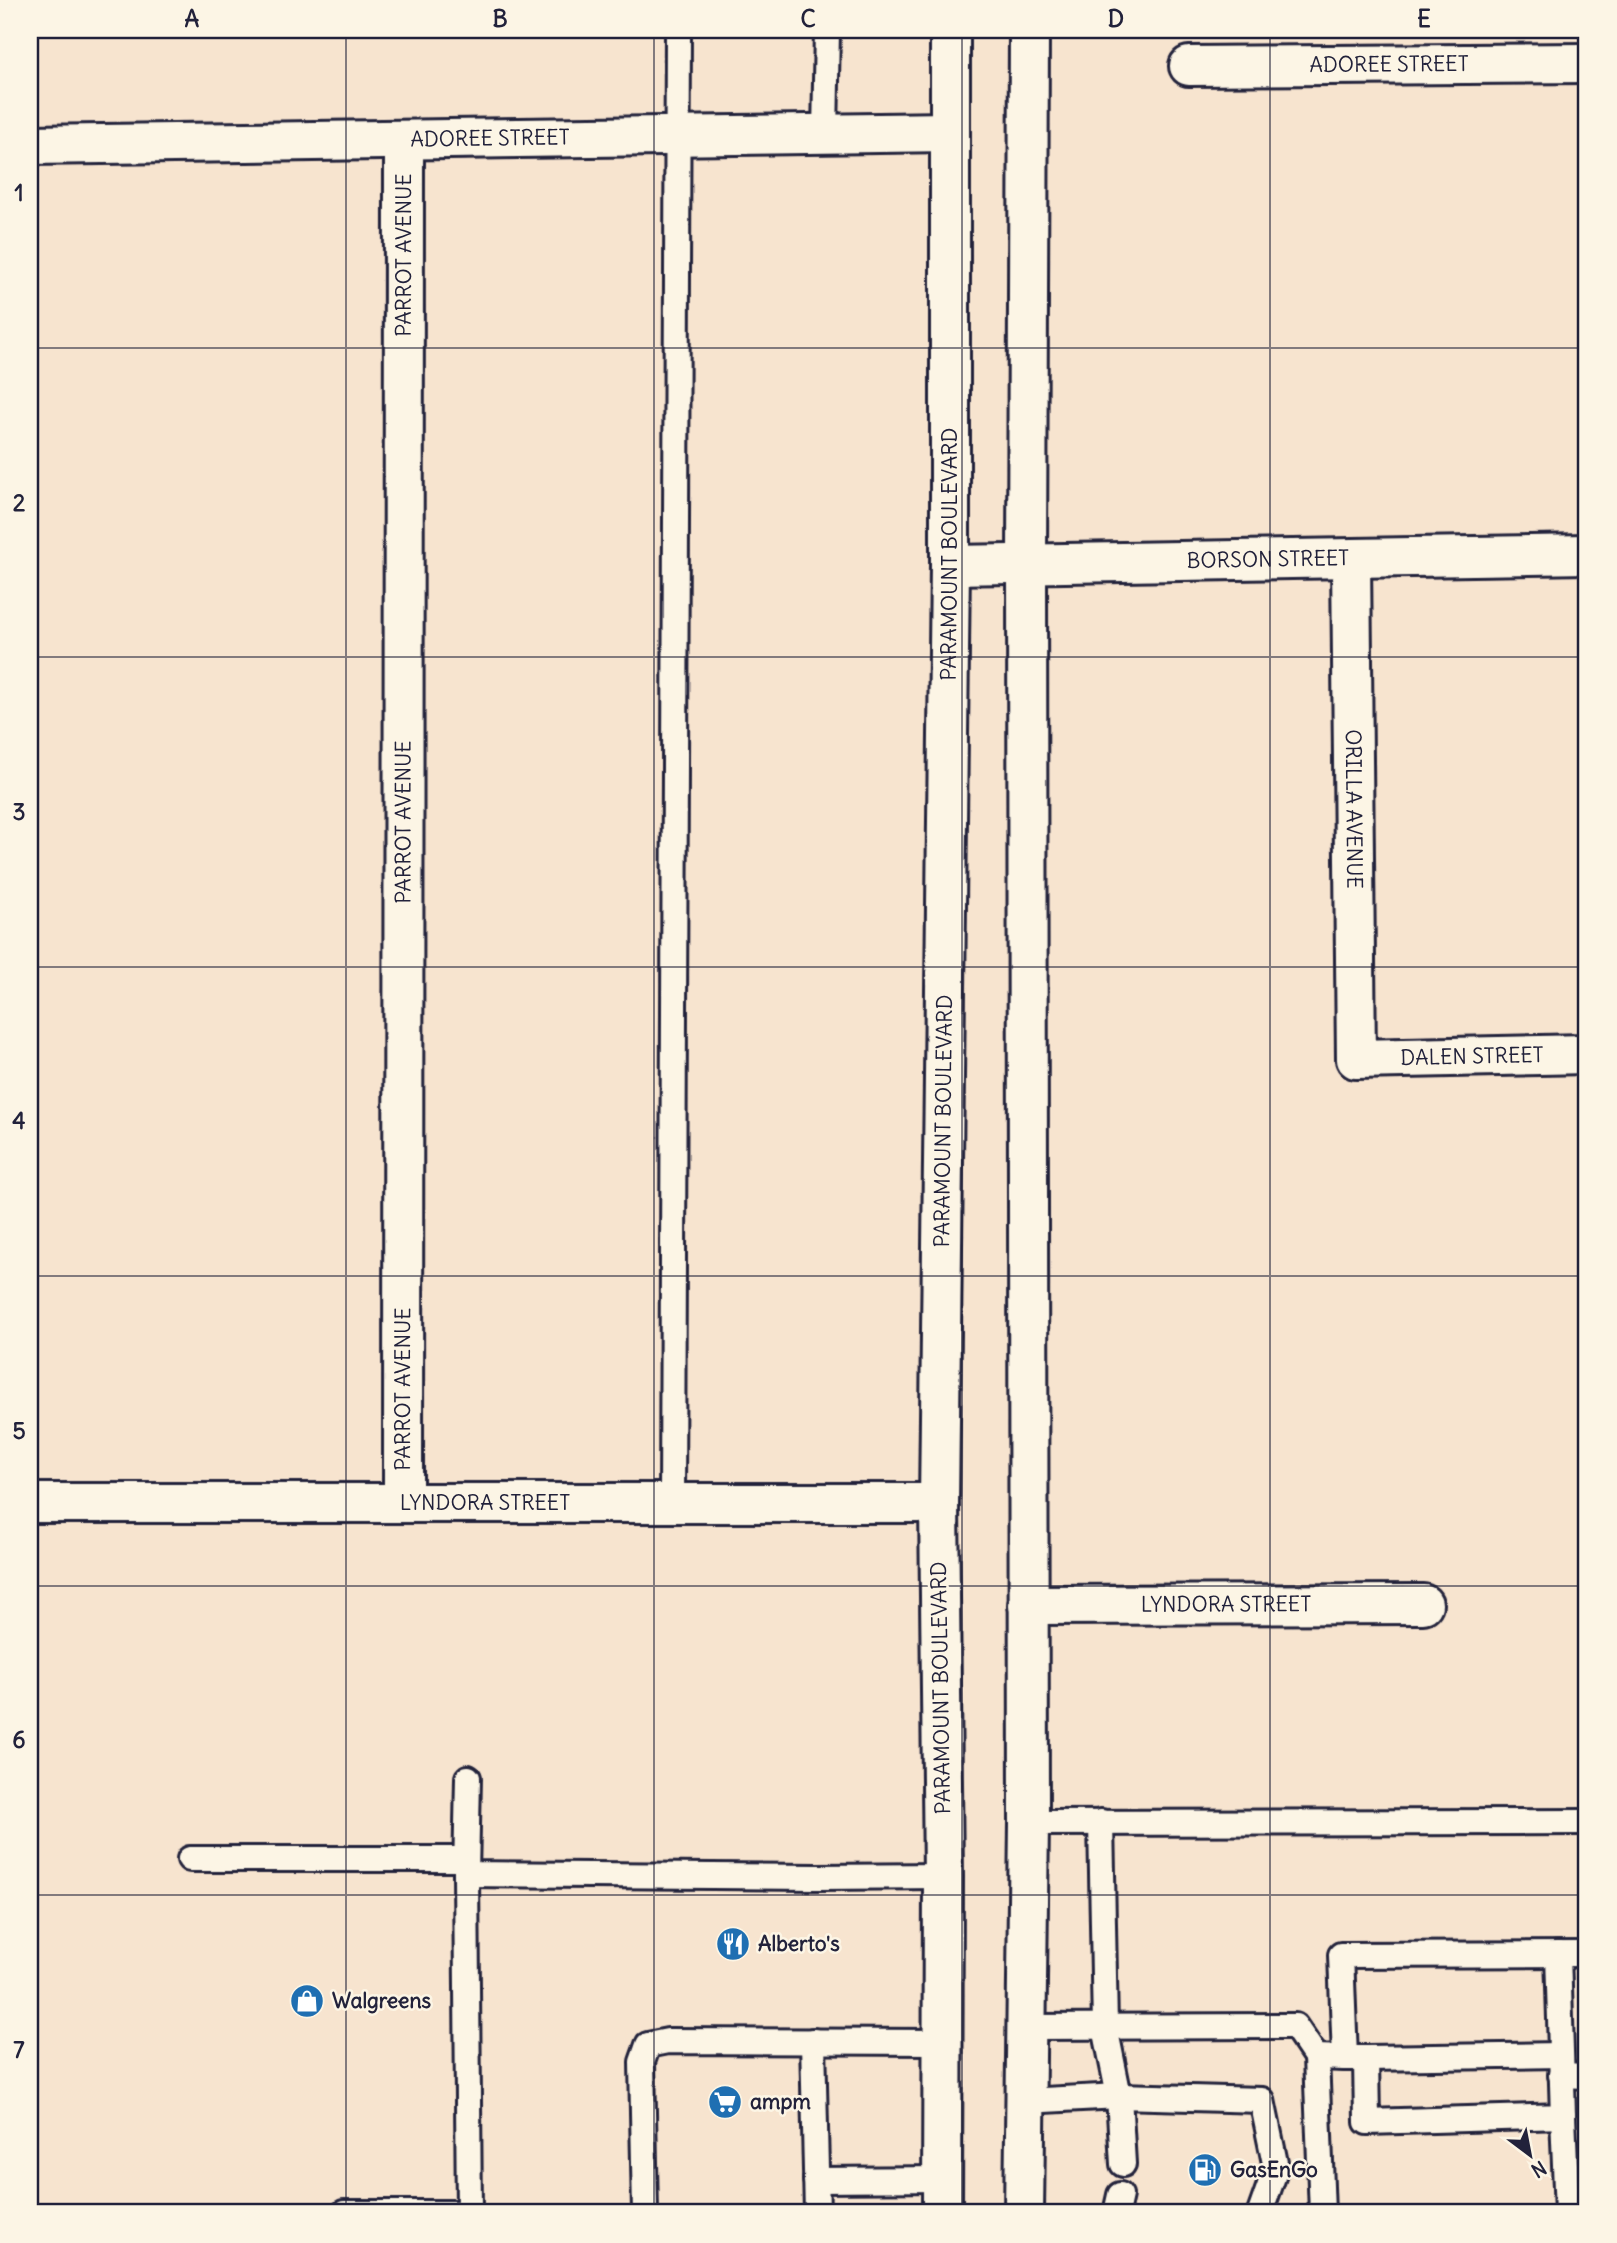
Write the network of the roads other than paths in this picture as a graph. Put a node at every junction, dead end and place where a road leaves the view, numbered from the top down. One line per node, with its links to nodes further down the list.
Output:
1 (678, 30): 9 (lane)
2 (827, 30): 8 (lane)
3 (950, 30): 7 (street, PARAMOUNT BOULEVARD)
4 (1029, 30): 14 (street)
5 (1587, 63): 6 (street, ADOREE STREET)
6 (1189, 66)
7 (950, 132): 8 (street, ADOREE STREET); 15 (street, PARAMOUNT BOULEVARD)
8 (825, 133): 9 (street, ADOREE STREET)
9 (678, 136): 10 (street, ADOREE STREET); 20 (lane)
10 (404, 141): 11 (street, ADOREE STREET); 19 (street, PARROT AVENUE)
11 (30, 145)
12 (1587, 554): 13 (street, BORSON STREET)
13 (1351, 559): 14 (street, BORSON STREET); 17 (street, ORILLA AVENUE)
14 (1027, 564): 15 (street, BORSON STREET); 23 (street)
15 (950, 565): 21 (street, PARAMOUNT BOULEVARD)
16 (1587, 1054): 17 (street, DALEN STREET)
17 (1356, 1059)
18 (30, 1503): 19 (street, LYNDORA STREET)
19 (403, 1503): 20 (street, LYNDORA STREET)
20 (672, 1503): 21 (street, LYNDORA STREET)
21 (939, 1503): 30 (street, PARAMOUNT BOULEVARD)
22 (1423, 1604): 23 (street, LYNDORA STREET)
23 (1028, 1605): 27 (street)
24 (468, 1778): 29 (lane)
25 (1101, 1822): 26 (lane); 27 (lane); 34 (lane)
26 (1587, 1822)
27 (1029, 1823): 33 (street)
28 (190, 1859): 29 (lane)
29 (466, 1867): 30 (lane); 48 (lane)
30 (943, 1876): 36 (street, PARAMOUNT BOULEVARD)
31 (1558, 1954): 32 (lane); 38 (lane); 39 (lane)
32 (1587, 1954)
33 (1026, 2027): 34 (lane); 42 (street)
34 (1105, 2027): 37 (lane); 41 (lane)
35 (813, 2041): 36 (lane); 45 (lane); 49 (lane)
36 (942, 2042): 46 (street, PARAMOUNT BOULEVARD)
37 (1316, 2057): 38 (lane); 53 (lane)
38 (1356, 2058): 39 (lane); 43 (lane)
39 (1561, 2065): 40 (lane); 43 (lane)
40 (1587, 2076)
41 (1119, 2096): 42 (lane); 44 (lane); 52 (lane)
42 (1025, 2101): 51 (street)
43 (1563, 2116): 54 (lane)
44 (1124, 2164)
45 (816, 2180): 46 (lane); 50 (lane)
46 (943, 2196)
47 (344, 2213): 48 (lane)
48 (469, 2213)
49 (645, 2213)
50 (817, 2213)
51 (1024, 2213)
52 (1260, 2213)
53 (1321, 2213)
54 (1567, 2213)

